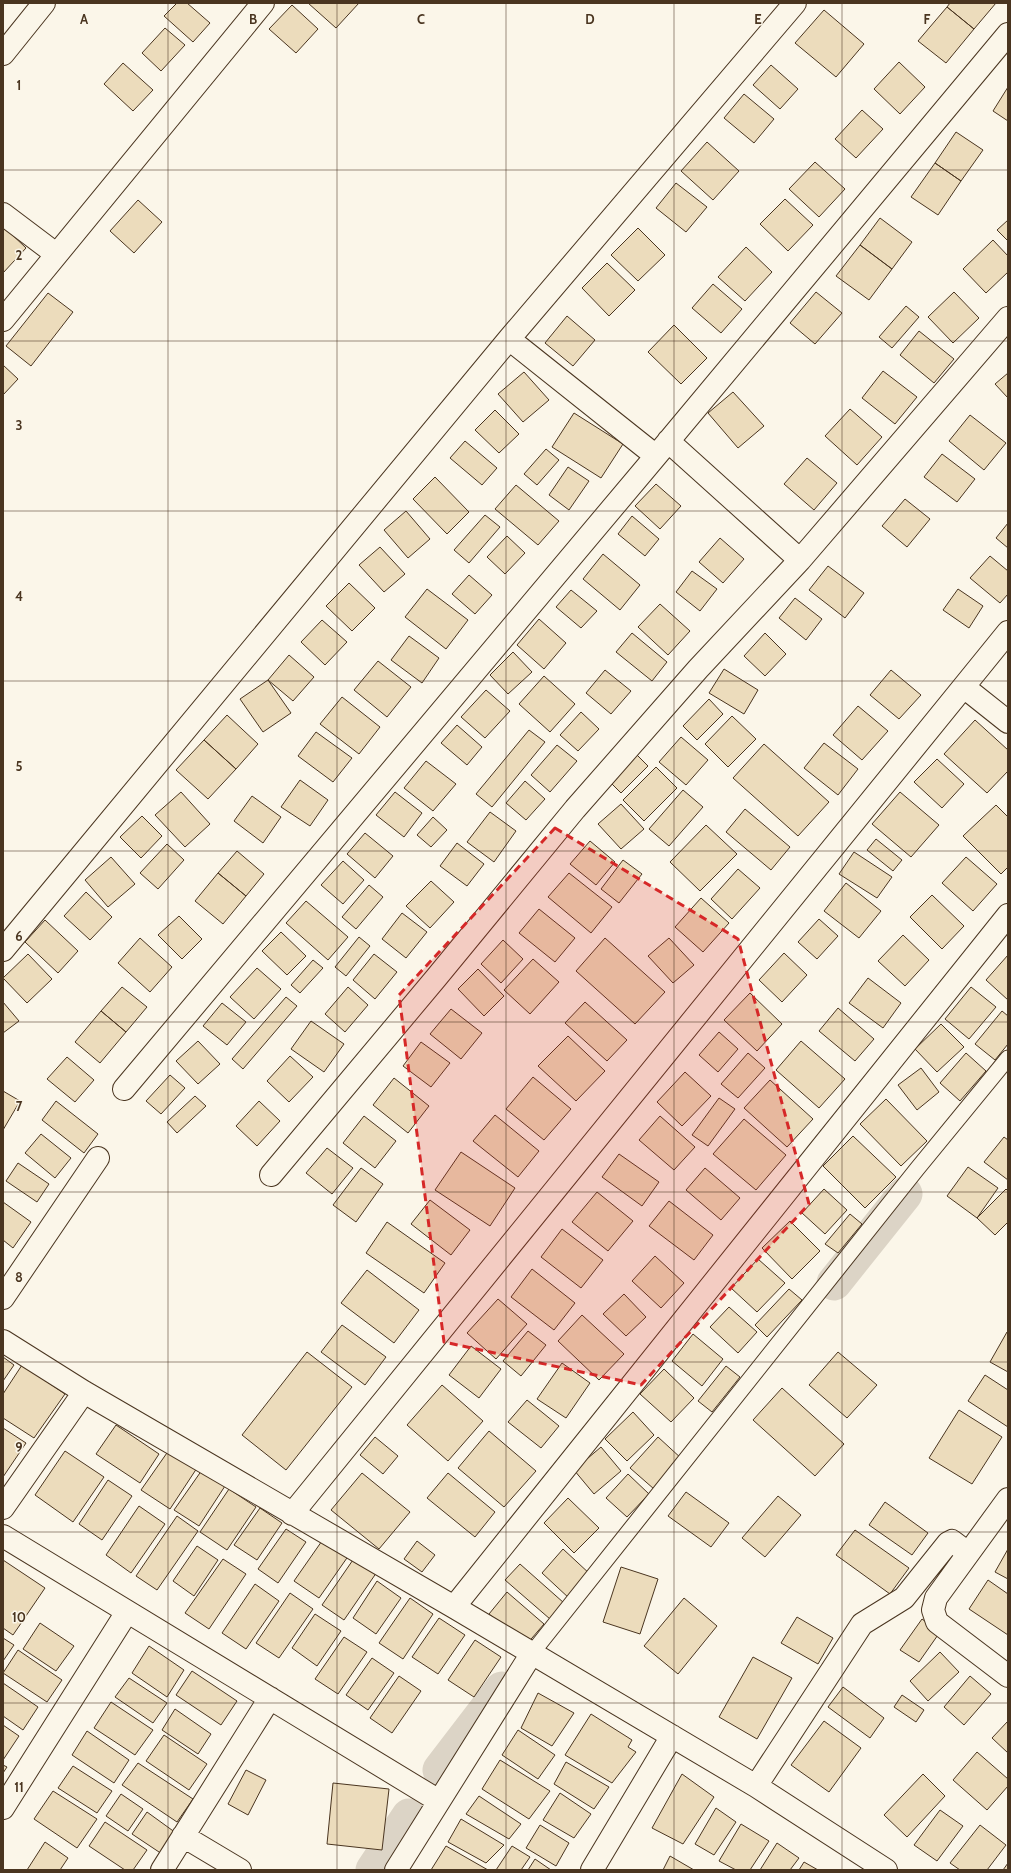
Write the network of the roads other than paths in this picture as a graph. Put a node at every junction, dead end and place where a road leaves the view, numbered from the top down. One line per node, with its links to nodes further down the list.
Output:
1 (44, 3): 5 (street)
2 (263, 3): 7 (street)
3 (794, 3): 10 (street)
4 (1008, 34): 11 (street)
5 (3, 54)
6 (3, 214): 7 (street)
7 (56, 254): 9 (street)
8 (1008, 318): 12 (street)
9 (3, 320)
10 (509, 339): 11 (street); 17 (street)
11 (662, 449): 12 (street); 19 (street)
12 (800, 560): 21 (street)
13 (1008, 632): 14 (street)
14 (964, 687): 15 (street); 27 (street)
15 (1008, 722)
16 (1008, 915): 30 (street)
17 (3, 950)
18 (1008, 1058): 32 (lane)
19 (124, 1088)
20 (98, 1158): 22 (street)
21 (271, 1175)
22 (3, 1298)
23 (3, 1341): 24 (street)
24 (84, 1392): 26 (street); 27 (street)
25 (1008, 1499): 29 (street)
26 (3, 1508)
27 (292, 1514): 30 (street)
28 (3, 1536): 31 (street)
29 (968, 1553): 33 (street); 36 (street)
30 (454, 1607): 32 (street)
31 (127, 1612): 34 (street); 38 (street)
32 (532, 1653): 35 (street); 37 (street)
33 (1008, 1676)
34 (270, 1698): 37 (street); 39 (street)
35 (672, 1736): 36 (street); 43 (street)
36 (756, 1786): 44 (street)
37 (438, 1801): 42 (street)
38 (3, 1808)
39 (183, 1836): 40 (street); 41 (street)
40 (162, 1870)
41 (240, 1870)
42 (396, 1870)
43 (592, 1870)
44 (886, 1870)

